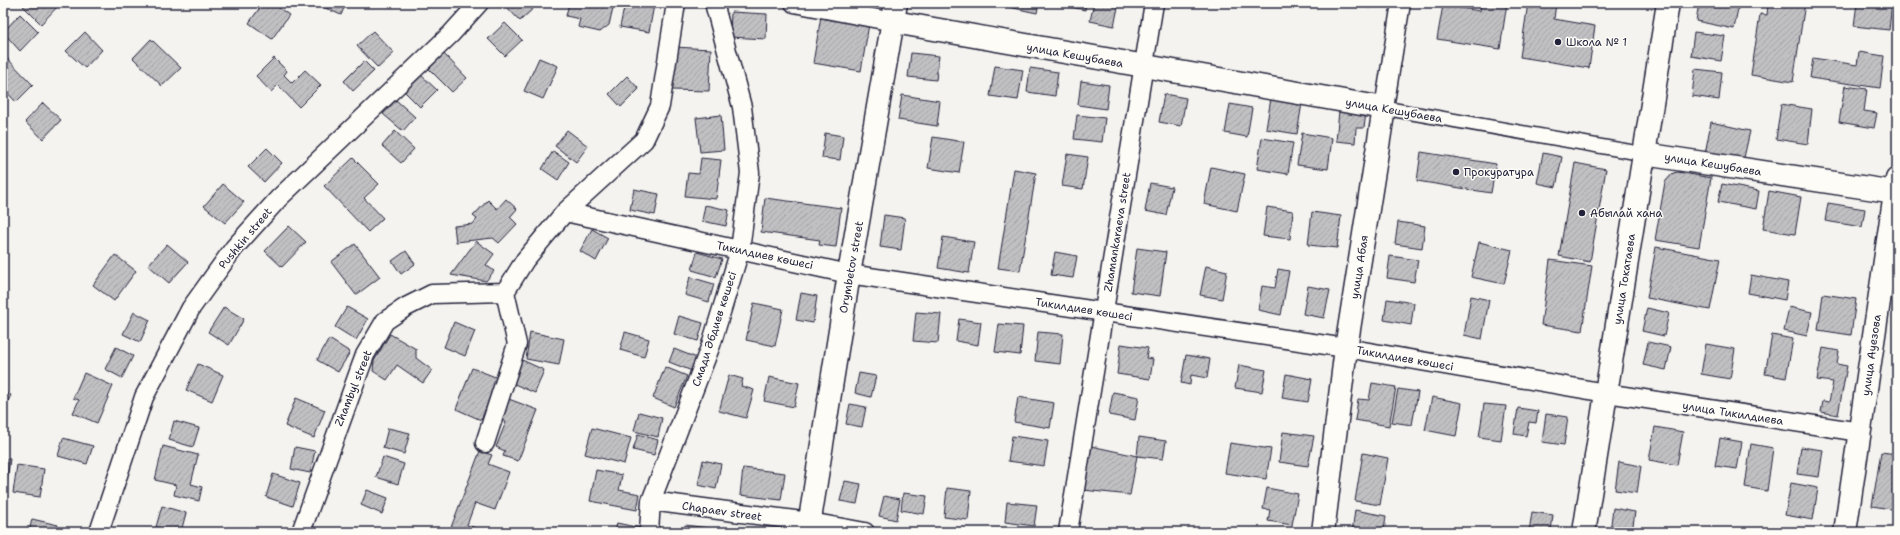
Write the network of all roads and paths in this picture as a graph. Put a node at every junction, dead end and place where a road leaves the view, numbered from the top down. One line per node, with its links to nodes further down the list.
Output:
1 (479, 3): 24 (street, Pushkin street)
2 (676, 3): 13 (street)
3 (714, 3): 14 (street, Смади Әбдиев көшесі)
4 (794, 3): 8 (street)
5 (1154, 3): 9 (street, Zhamankaraeva street)
6 (1401, 3): 10 (street, улица Абая)
7 (1668, 3): 11 (street, улица Токатаева)
8 (895, 13): 9 (street, улица Кешубаева); 15 (street, Orymbetov street)
9 (1144, 67): 10 (street, улица Кешубаева); 17 (street, Zhamankaraeva street)
10 (1384, 108): 11 (street, улица Кешубаева); 18 (street, улица Абая)
11 (1644, 154): 12 (street, улица Кешубаева); 19 (street, улица Токатаева)
12 (1896, 185): 20 (street, улица Ауезова)
13 (565, 212): 14 (street, Тикилдиев көшесі); 16 (street)
14 (740, 250): 15 (street, Тикилдиев көшесі); 22 (street, Смади Әбдиев көшесі)
15 (849, 274): 17 (street, Тикилдиев көшесі); 23 (street, Orymbetov street)
16 (505, 292): 21 (street); 25 (street, Zhambyl street)
17 (1104, 312): 18 (street, Тикилдиев көшесі); 28 (street, Zhamankaraeva street)
18 (1346, 348): 19 (street, Тикилдиев көшесі); 29 (street, улица Абая)
19 (1606, 393): 20 (street, улица Тикилдиева); 30 (street, улица Токатаева)
20 (1860, 432): 31 (street, улица Ауезова)
21 (485, 443)
22 (651, 501): 23 (street, Chapaev street); 26 (street, Смади Әбдиев көшесі)
23 (809, 527): 27 (street, Chapaev street)
24 (99, 532)
25 (301, 532)
26 (649, 532)
27 (865, 532)
28 (1068, 532)
29 (1323, 532)
30 (1584, 532)
31 (1846, 532)

